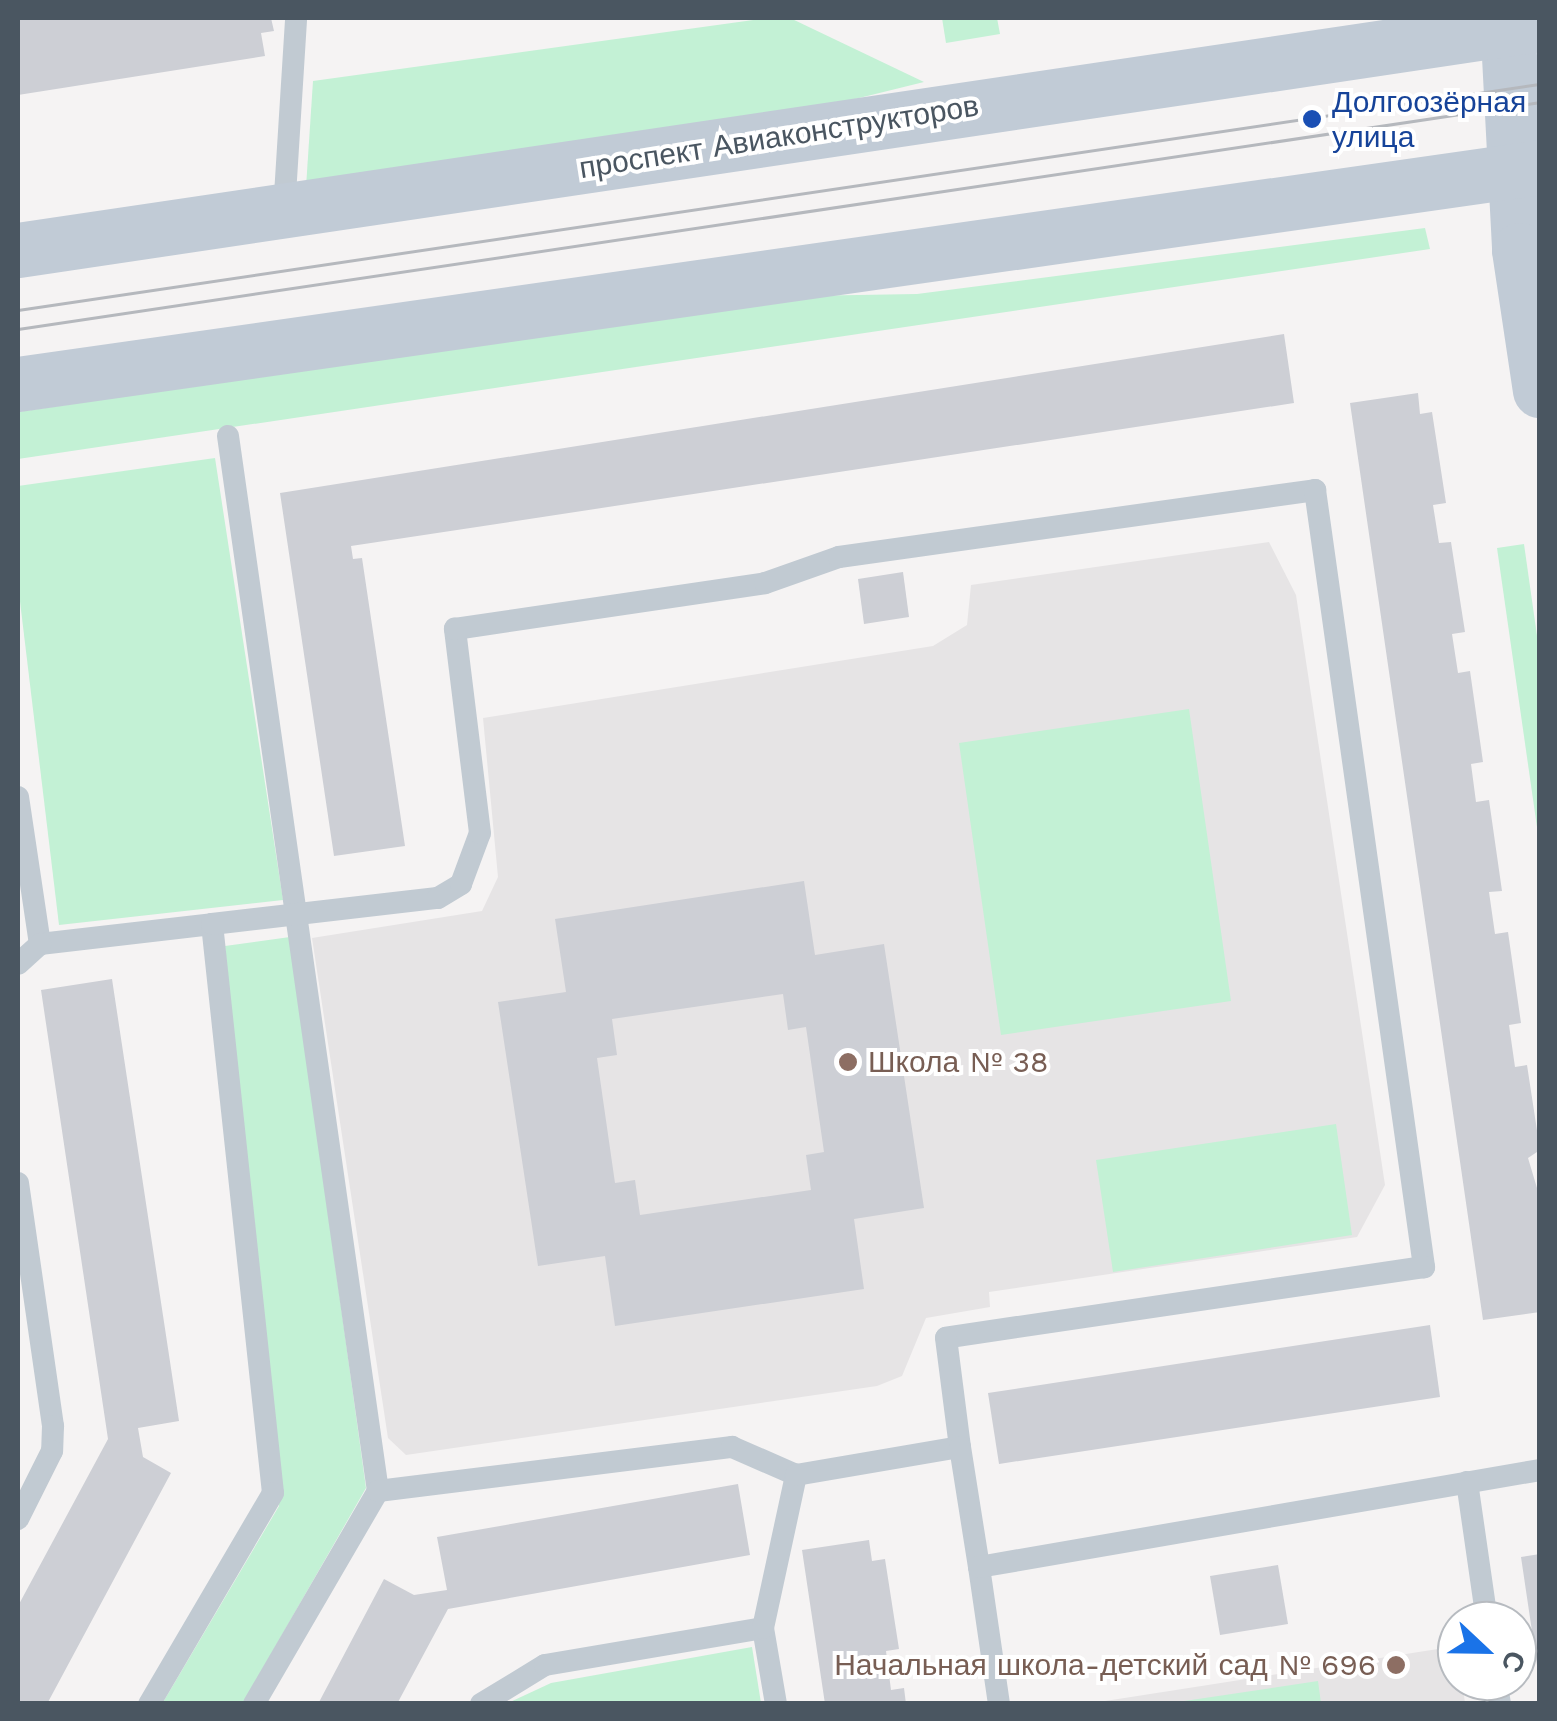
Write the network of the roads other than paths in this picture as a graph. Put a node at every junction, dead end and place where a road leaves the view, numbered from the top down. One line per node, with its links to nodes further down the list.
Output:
1 (296, 18): 4 (lane)
2 (1518, 24): 3 (street); 4 (street, проспект Авиаконструкторов)
3 (1527, 168): 6 (street); 7 (street)
4 (284, 211): 5 (street, проспект Авиаконструкторов)
5 (18, 250)
6 (18, 384)
7 (1540, 390)
8 (228, 436): 10 (lane)
9 (18, 797): 12 (lane)
10 (298, 914): 11 (lane); 16 (lane); 20 (lane)
11 (212, 924): 12 (lane); 25 (lane)
12 (40, 944): 13 (lane)
13 (18, 964)
14 (18, 1184): 15 (lane)
15 (29, 1347): 21 (lane)
16 (960, 1448): 18 (lane); 22 (lane)
17 (1540, 1470): 19 (lane)
18 (796, 1475): 20 (lane); 24 (lane)
19 (1466, 1482): 22 (lane); 23 (lane)
20 (378, 1491): 26 (lane)
21 (18, 1518)
22 (980, 1567): 29 (lane)
23 (1485, 1601)
24 (763, 1628): 27 (lane); 28 (lane)
25 (149, 1704)
26 (254, 1704)
27 (481, 1704)
28 (776, 1704)
29 (1000, 1704)

